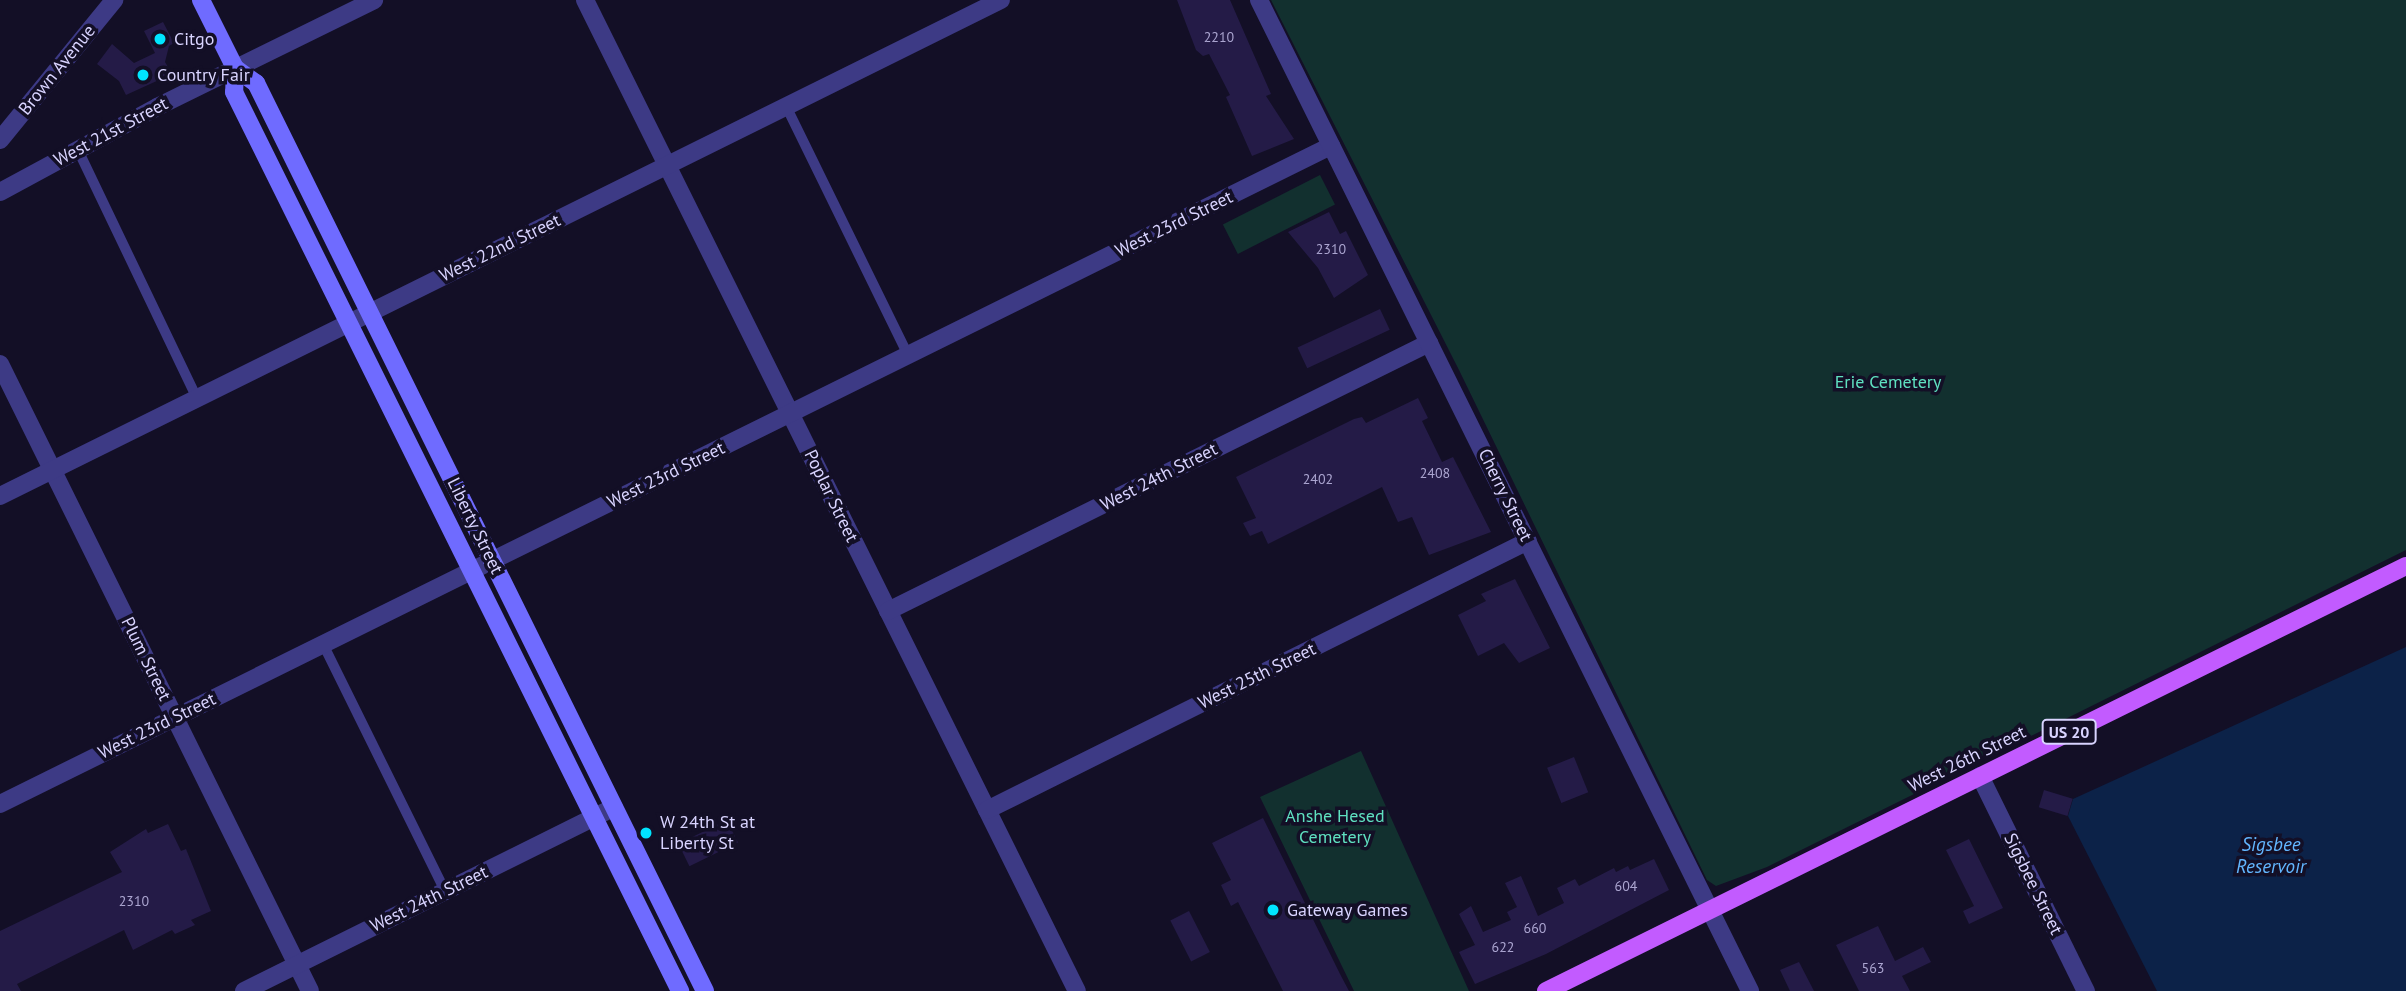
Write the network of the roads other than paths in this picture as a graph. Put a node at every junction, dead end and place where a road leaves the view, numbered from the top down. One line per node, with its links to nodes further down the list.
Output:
1 (114, 0): 9 (street, Brown Avenue)
2 (201, 0): 7 (main road, Liberty Street)
3 (374, 0): 7 (street, West 21st Street)
4 (585, 0): 12 (street, Poplar Street)
5 (1001, 0): 8 (street, West 22nd Street)
6 (1259, 0): 10 (street, Cherry Street)
7 (235, 68): 11 (street, West 21st Street); 14 (main road, Liberty Street); 15 (main road, Liberty Street)
8 (786, 106): 12 (street, West 22nd Street); 17 (lane)
9 (0, 140)
10 (1331, 146): 16 (street, Cherry Street); 17 (street, West 23rd Street)
11 (78, 150): 13 (street, West 21st Street); 19 (lane)
12 (667, 166): 14 (street, West 22nd Street); 20 (street, Poplar Street)
13 (0, 192)
14 (369, 313): 15 (street, West 22nd Street); 24 (main road, Liberty Street)
15 (349, 323): 19 (street, West 22nd Street); 26 (main road, Liberty Street)
16 (1429, 343): 23 (street, Cherry Street); 27 (street, West 24th Street)
17 (908, 355): 20 (street, West 23rd Street)
18 (0, 364): 21 (street, Plum Street)
19 (197, 398): 21 (street, West 22nd Street)
20 (790, 413): 24 (street, West 23rd Street); 27 (street, Poplar Street)
21 (52, 470): 22 (street, West 22nd Street); 29 (street, Plum Street)
22 (0, 496)
23 (1528, 541): 33 (street, West 25th Street); 36 (street, Cherry Street)
24 (492, 561): 26 (street, West 23rd Street); 32 (main road, Liberty Street)
25 (2406, 566): 30 (main road, West 26th Street / US 20)
26 (472, 571): 28 (street, West 23rd Street); 34 (main road, Liberty Street)
27 (888, 611): 33 (street, Poplar Street)
28 (323, 644): 29 (street, West 23rd Street); 35 (lane)
29 (175, 718): 31 (street, West 23rd Street); 37 (street, Plum Street)
30 (1980, 776): 36 (main road, West 26th Street / US 20); 46 (street, Sigsbee Street)
31 (0, 804)
32 (614, 807): 34 (street, West 24th Street); 42 (main road, Liberty Street)
33 (987, 810): 43 (street, Poplar Street)
34 (594, 818): 35 (street, West 24th Street); 41 (main road, Liberty Street)
35 (445, 891): 37 (street, West 24th Street)
36 (1710, 910): 38 (main road, West 26th Street / US 20); 45 (street, Cherry Street)
37 (297, 964): 39 (street, West 24th Street); 40 (street, Plum Street)
38 (1568, 986): 44 (main road, West 26th Street / US 20)
39 (244, 991)
40 (310, 991)
41 (680, 991)
42 (705, 991)
43 (1077, 991)
44 (1546, 991)
45 (1750, 991)
46 (2086, 991)

